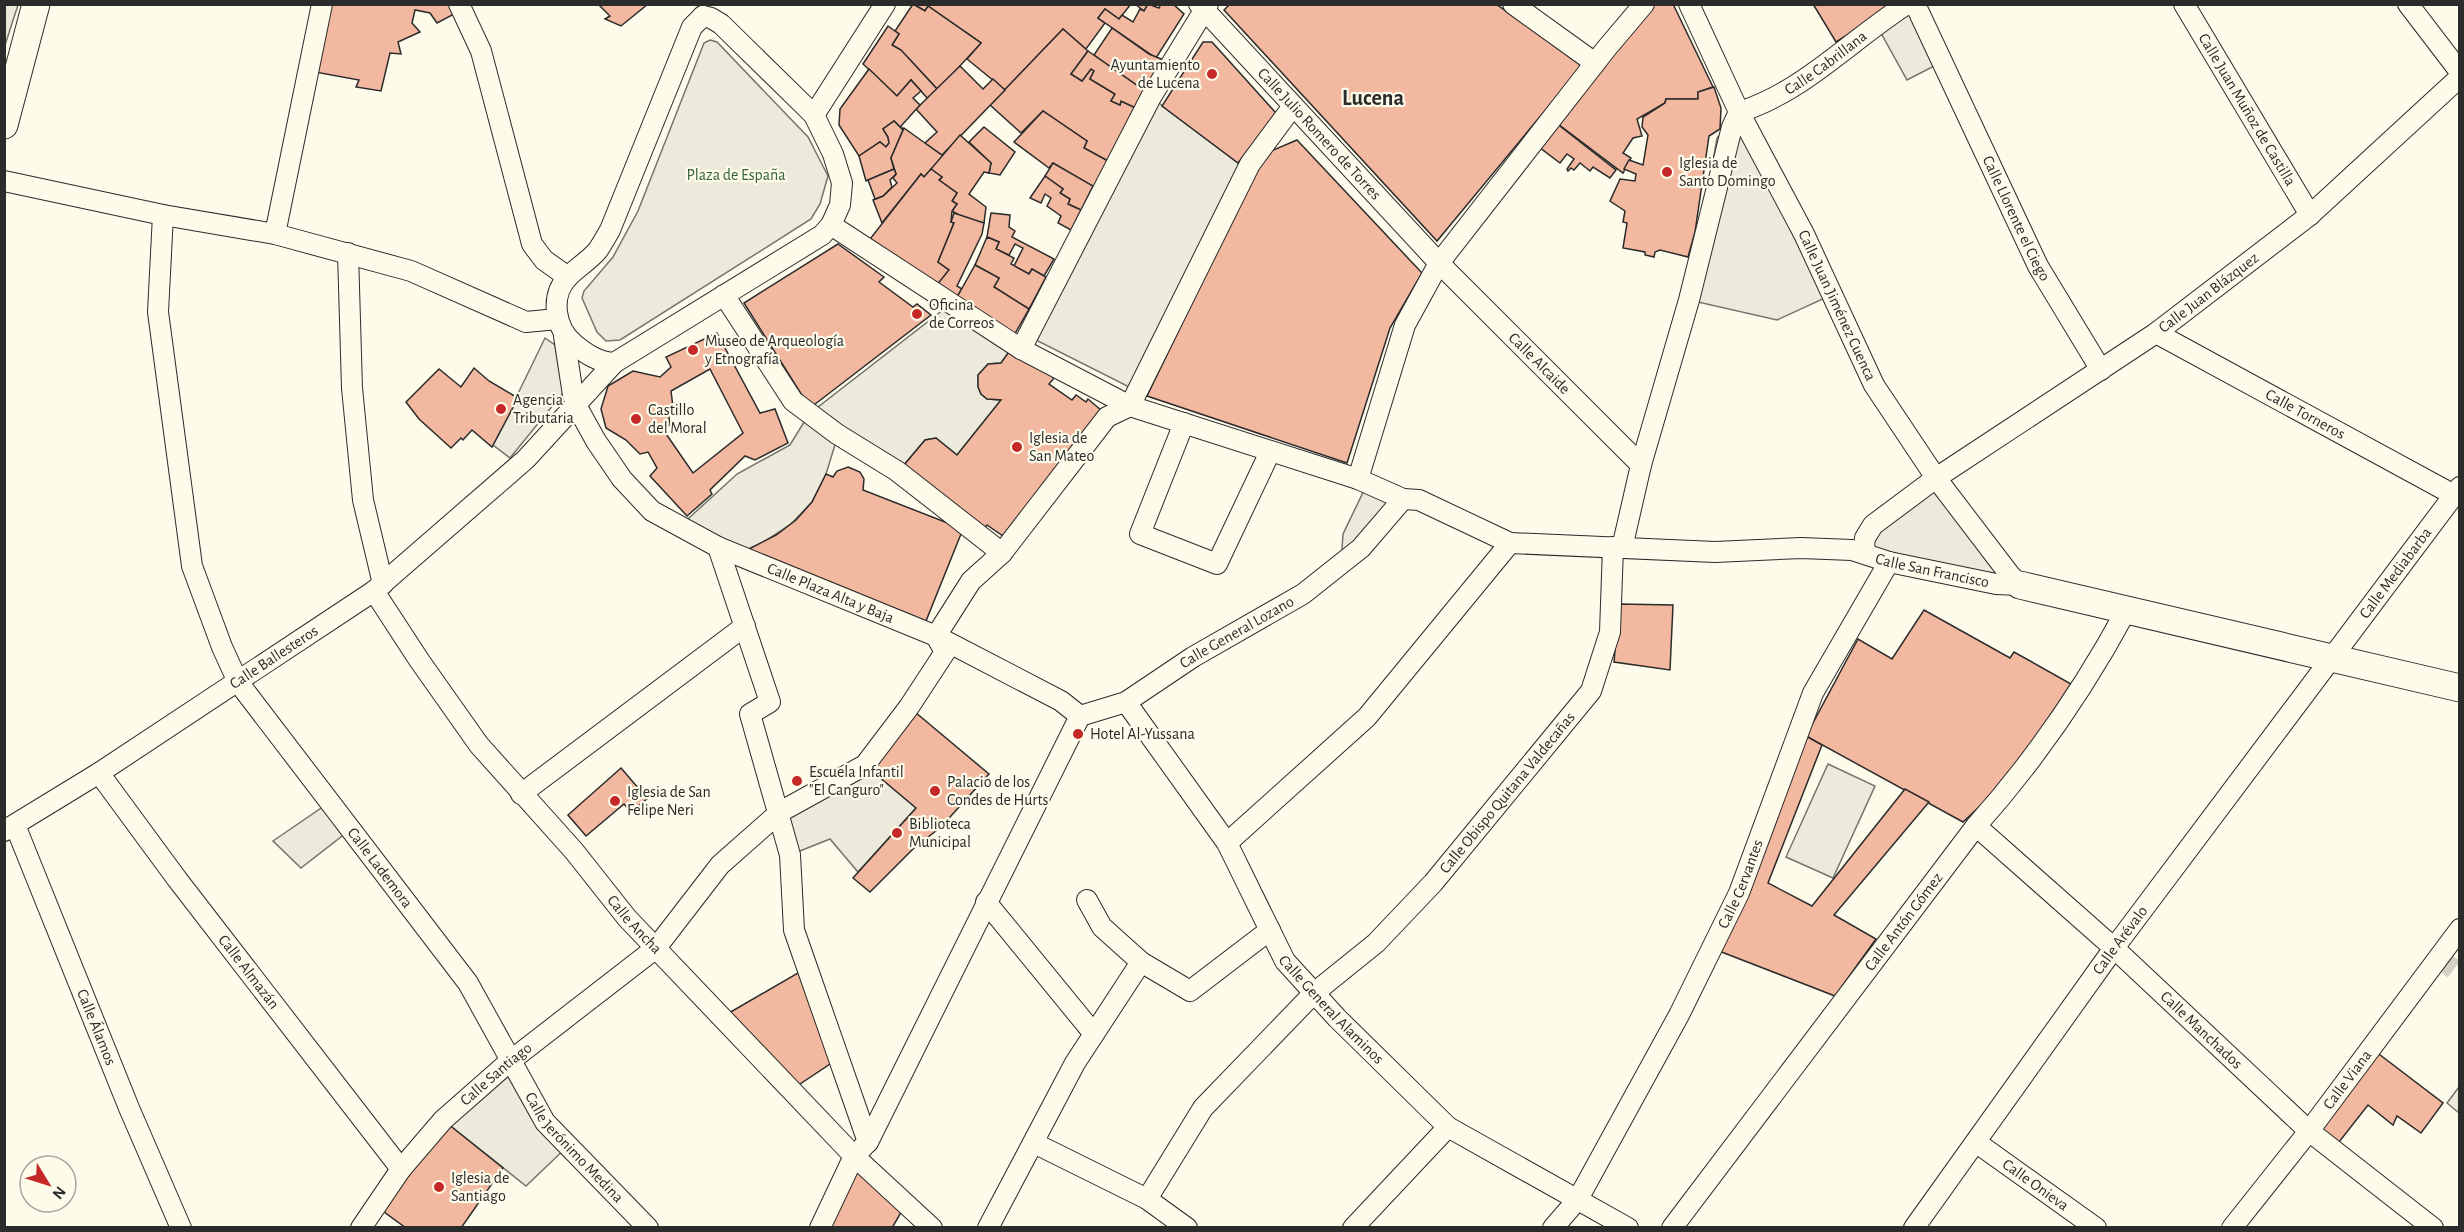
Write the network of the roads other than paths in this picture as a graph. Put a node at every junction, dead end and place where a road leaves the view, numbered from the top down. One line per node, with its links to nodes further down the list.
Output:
1 (36, 4): 20 (street)
2 (322, 4): 25 (street)
3 (459, 4): 28 (street)
4 (885, 4): 19 (street)
5 (1514, 4): 14 (street)
6 (1644, 4): 14 (street)
7 (1689, 4): 18 (street, Calle Juan Jiménez Cuenca)
8 (1907, 4): 18 (street, Calle Cabrillana)
9 (1916, 4): 34 (street, Calle Llorente el Ciego)
10 (2184, 4): 22 (street, Calle Juan Muñoz de Castilla)
11 (2408, 4): 15 (street)
12 (1203, 6): 17 (street, Calle Julio Romero de Torres); 32 (street)
13 (698, 10): 19 (street); 28 (street)
14 (1594, 63): 27 (street)
15 (2460, 72)
16 (2460, 77): 22 (street, Calle Juan Blázquez)
17 (1293, 106): 27 (street, Calle Julio Romero de Torres); 36 (street)
18 (1739, 112): 39 (street, Calle Obispo Quitana Valdecañas); 40 (street, Calle Juan Jiménez Cuenca)
19 (814, 114): 24 (street)
20 (4, 125)
21 (4, 182): 23 (street)
22 (2310, 215): 31 (street, Calle Juan Blázquez)
23 (163, 216): 25 (street); 56 (street, Calle Lademora)
24 (831, 225): 29 (street); 32 (street, Calle San Francisco)
25 (275, 234): 26 (street)
26 (348, 253): 30 (street); 51 (street)
27 (1439, 263): 39 (street, Calle Alcaide); 41 (street)
28 (568, 277): 30 (street)
29 (724, 295): 33 (street); 48 (street)
30 (560, 328): 33 (street); 35 (street, Calle Plaza Alta y Baja)
31 (2156, 333): 34 (street, Calle Juan Blázquez); 42 (street, Calle Torneros)
32 (1022, 349): 36 (street, Calle San Francisco)
33 (614, 363): 35 (street)
34 (2101, 370): 40 (street, Calle Juan Blázquez)
35 (576, 405): 45 (street, Calle Plaza Alta y Baja); 51 (street, Calle Ballesteros)
36 (1130, 406): 37 (street, Calle San Francisco); 48 (street)
37 (1184, 423): 38 (street, Calle San Francisco); 38 (street)
38 (1270, 452): 41 (street, Calle San Francisco)
39 (1641, 465): 46 (street, Calle Obispo Quitana Valdecañas)
40 (1936, 478): 47 (street, Calle Juan Blázquez); 50 (street, Calle Juan Jiménez Cuenca)
41 (1358, 479): 43 (street, Calle San Francisco)
42 (2457, 491): 55 (street, Calle Mediabarba)
43 (1403, 499): 44 (street, Calle San Francisco); 58 (street, Calle General Lozano)
44 (1510, 543): 46 (street, Calle San Francisco); 65 (street)
45 (718, 546): 53 (street); 54 (street, Calle Plaza Alta y Baja)
46 (1617, 547): 47 (street, Calle San Francisco); 73 (street, Calle Obispo Quitana Valdecañas)
47 (1866, 552): 49 (street, Calle San Francisco)
48 (1002, 553): 54 (street)
49 (1889, 562): 50 (street, Calle San Francisco); 84 (street, Calle Cervantes)
50 (2020, 585): 52 (street, Calle San Francisco)
51 (379, 587): 56 (street, Calle Ballesteros); 61 (street, Calle Ancha)
52 (2127, 609): 55 (street, Calle San Francisco); 63 (street, Calle Antón Gómez)
53 (745, 626): 61 (street); 62 (street)
54 (936, 636): 59 (street, Calle Plaza Alta y Baja); 62 (street, Calle Santiago)
55 (2332, 658): 57 (street, Calle San Francisco); 71 (street, Calle Arévalo)
56 (238, 682): 60 (street, Calle Ballesteros); 75 (street, Calle Lademora)
57 (2460, 688)
58 (1126, 702): 59 (street); 65 (street, Calle General Alaminos)
59 (1080, 716): 67 (street)
60 (99, 774): 64 (street, Calle Ballesteros); 82 (street, Calle Almazán)
61 (521, 794): 70 (street, Calle Ancha)
62 (780, 812): 70 (street, Calle Santiago); 78 (street)
63 (1976, 826): 71 (street, Calle Manchados); 95 (street, Calle Antón Gómez)
64 (10, 828): 85 (street, Calle Álamos)
65 (1227, 843): 69 (street, Calle General Alaminos)
66 (1087, 900): 72 (street)
67 (986, 902): 74 (street); 78 (street)
68 (2460, 929): 77 (street, Calle Viana)
69 (1270, 930): 72 (street); 73 (street, Calle General Alaminos)
70 (656, 948): 75 (street, Calle Santiago); 81 (street, Calle Ancha)
71 (2114, 948): 77 (street, Calle Manchados); 80 (street, Calle Arévalo)
72 (1141, 962): 74 (street)
73 (1314, 993): 76 (street, Calle General Alaminos); 83 (street, Calle Obispo Quitana Valdecañas)
74 (1094, 1034): 79 (street)
75 (510, 1061): 82 (street, Calle Santiago); 87 (street, Calle Jerónimo Medina)
76 (1448, 1127): 84 (street, Calle General Alaminos); 92 (street)
77 (2309, 1131): 98 (street, Calle Viana); 99 (street, Calle Manchados)
78 (868, 1142): 81 (street)
79 (1034, 1143): 83 (street); 90 (street)
80 (1977, 1143): 96 (street, Calle Arévalo); 97 (street, Calle Onieva)
81 (854, 1156): 88 (street); 89 (street, Calle Ancha)
82 (401, 1169): 86 (street, Calle Santiago)
83 (1147, 1199): 91 (street)
84 (1578, 1199): 93 (street, Calle Cervantes); 94 (street, Calle General Alaminos)
85 (178, 1226)
86 (361, 1227)
87 (645, 1227)
88 (820, 1227)
89 (932, 1227)
90 (988, 1227)
91 (1187, 1227)
92 (1353, 1227)
93 (1553, 1227)
94 (1628, 1227)
95 (1672, 1227)
96 (1914, 1227)
97 (2096, 1227)
98 (2232, 1227)
99 (2433, 1227)

